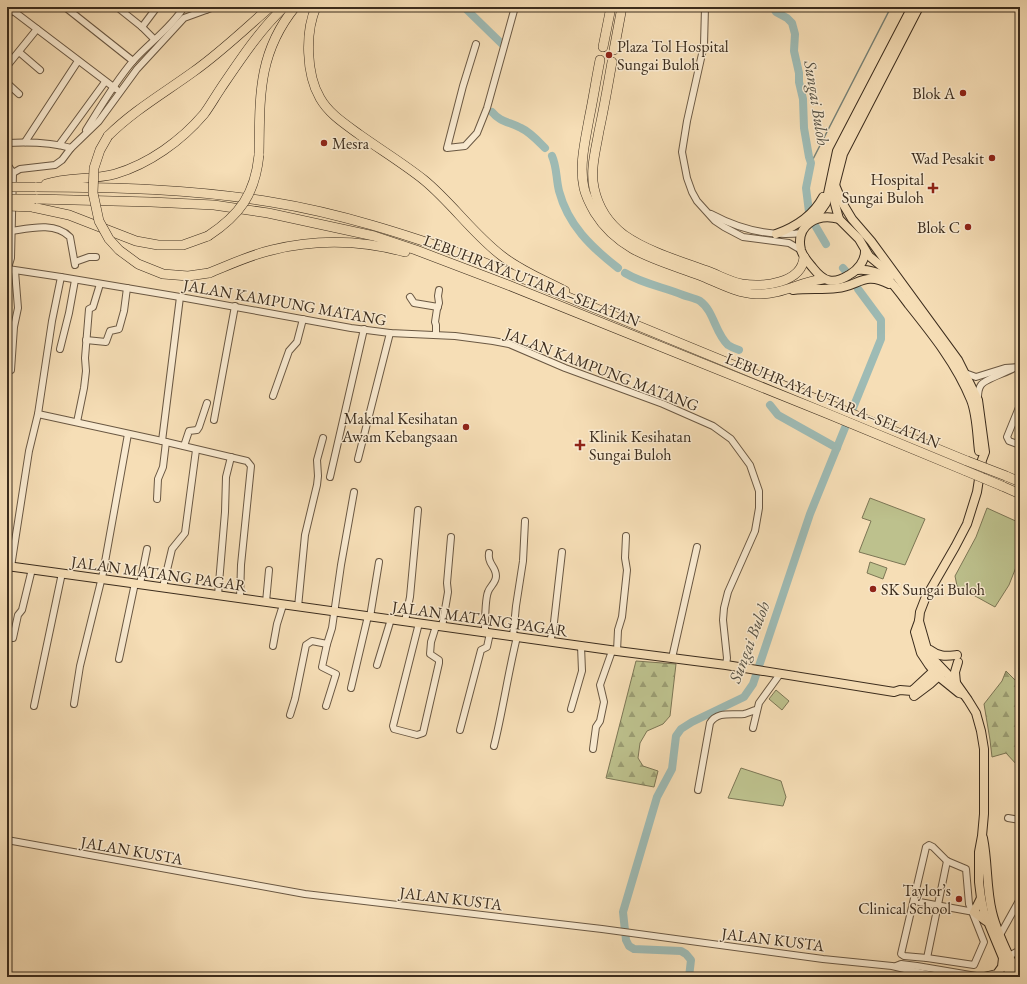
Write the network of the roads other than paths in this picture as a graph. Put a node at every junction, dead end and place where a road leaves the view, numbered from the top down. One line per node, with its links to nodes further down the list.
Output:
1 (65, 7): 29 (street)
2 (117, 7): 20 (street)
3 (157, 7): 20 (street)
4 (184, 7): 22 (street)
5 (194, 7): 18 (street)
6 (214, 7): 18 (street)
7 (270, 7): 63 (highway, bridge)
8 (284, 7): 49 (highway)
9 (295, 7): 51 (highway, bridge)
10 (316, 7): 80 (highway)
11 (515, 7): 23 (street)
12 (611, 7): 24 (highway)
13 (622, 7): 25 (highway)
14 (705, 7): 53 (street)
15 (912, 7): 47 (main road)
16 (919, 7): 47 (main road)
17 (13, 8): 19 (street); 21 (street)
18 (206, 10): 36 (street)
19 (7, 16)
20 (142, 28): 22 (street)
21 (37, 29): 26 (street); 28 (street)
22 (154, 39): 29 (street)
23 (476, 44)
24 (603, 47)
25 (614, 50)
26 (19, 52): 31 (street); 32 (street)
27 (600, 60): 38 (highway)
28 (78, 61): 33 (street); 41 (street)
29 (133, 62): 35 (street)
30 (612, 62): 39 (highway)
31 (7, 66)
32 (40, 70)
33 (105, 82): 35 (street); 43 (street)
34 (7, 83): 37 (street)
35 (113, 88): 36 (street); 40 (street)
36 (123, 88): 40 (street)
37 (19, 94)
38 (589, 118): 39 (highway); 74 (highway)
39 (601, 121): 61 (highway)
40 (82, 136): 44 (street)
41 (25, 142): 42 (street); 43 (street)
42 (7, 143)
43 (59, 145): 44 (street)
44 (71, 148): 46 (street)
45 (7, 164): 46 (street)
46 (13, 173): 56 (street)
47 (832, 184): 54 (main road); 55 (main road); 58 (main road); 59 (main road)
48 (7, 187): 49 (highway, LEBUHRAYA UTARA–SELATAN, bridge)
49 (35, 187): 80 (highway, LEBUHRAYA UTARA–SELATAN)
50 (7, 199): 51 (highway, LEBUHRAYA UTARA–SELATAN, bridge)
51 (34, 203): 52 (highway, bridge); 63 (highway, LEBUHRAYA UTARA–SELATAN)
52 (7, 206)
53 (707, 212): 58 (street); 61 (street)
54 (815, 219): 55 (main road); 57 (main road)
55 (842, 222): 59 (main road); 60 (main road)
56 (12, 231): 62 (street); 64 (street)
57 (802, 233): 58 (street); 61 (main road)
58 (776, 234)
59 (865, 234): 71 (main road)
60 (865, 250): 65 (main road); 71 (main road)
61 (803, 254): 68 (main road)
62 (96, 257)
63 (443, 261): 93 (highway, LEBUHRAYA UTARA–SELATAN)
64 (8, 270): 66 (street, JALAN KAMPUNG MATANG)
65 (857, 270): 68 (main road); 71 (main road)
66 (15, 271): 67 (street, JALAN KAMPUNG MATANG); 87 (street)
67 (61, 277): 69 (street, JALAN KAMPUNG MATANG); 94 (street)
68 (823, 279): 74 (highway)
69 (75, 280): 70 (street, JALAN KAMPUNG MATANG); 85 (street)
70 (100, 284): 72 (street, JALAN KAMPUNG MATANG); 84 (street)
71 (898, 284): 74 (main road); 88 (main road); 106 (main road)
72 (127, 288): 75 (street, JALAN KAMPUNG MATANG); 84 (street)
73 (439, 290): 78 (street)
74 (785, 291)
75 (180, 297): 77 (street, JALAN KAMPUNG MATANG); 100 (street)
76 (410, 297): 78 (street)
77 (236, 306): 79 (street, JALAN KAMPUNG MATANG); 95 (street)
78 (438, 307): 83 (street)
79 (303, 319): 81 (street, JALAN KAMPUNG MATANG); 89 (street)
80 (629, 322): 93 (highway, LEBUHRAYA UTARA–SELATAN)
81 (364, 330): 82 (street, JALAN KAMPUNG MATANG); 107 (street)
82 (390, 333): 83 (street, JALAN KAMPUNG MATANG); 105 (street)
83 (436, 335): 153 (street, JALAN KAMPUNG MATANG)
84 (86, 340): 96 (street)
85 (60, 349)
86 (1017, 367): 88 (street); 90 (street)
87 (11, 370)
88 (965, 372): 90 (main road)
89 (273, 396)
90 (978, 400): 106 (main road)
91 (207, 403): 102 (street)
92 (1020, 404): 101 (street)
93 (828, 409): 97 (highway, LEBUHRAYA UTARA–SELATAN)
94 (38, 414): 96 (street); 121 (street)
95 (214, 420)
96 (77, 422): 98 (street)
97 (871, 427): 108 (highway, LEBUHRAYA UTARA–SELATAN, bridge); 110 (highway, LEBUHRAYA UTARA–SELATAN, bridge)
98 (128, 434): 100 (street); 125 (street)
99 (323, 438): 132 (street)
100 (164, 441): 102 (street); 111 (street)
101 (1020, 445)
102 (184, 446): 103 (street)
103 (196, 450): 104 (street); 127 (street)
104 (231, 457): 128 (street); 129 (street)
105 (358, 459)
106 (982, 460): 137 (main road)
107 (330, 478)
108 (1020, 482)
109 (354, 492): 133 (street)
110 (1020, 494)
111 (157, 498)
112 (418, 510): 136 (street)
113 (525, 521): 141 (street)
114 (626, 536): 148 (street)
115 (451, 537): 139 (street)
116 (697, 547): 150 (street)
117 (147, 549): 126 (street)
118 (562, 552): 143 (street)
119 (489, 553): 140 (street)
120 (379, 562): 134 (street)
121 (9, 567): 122 (main road, JALAN MATANG PAGAR)
122 (32, 569): 124 (main road, JALAN MATANG PAGAR); 142 (street)
123 (269, 570): 130 (street)
124 (62, 573): 125 (main road, JALAN MATANG PAGAR); 162 (street)
125 (101, 579): 126 (main road, JALAN MATANG PAGAR); 161 (street)
126 (137, 584): 127 (main road, JALAN MATANG PAGAR); 151 (street)
127 (163, 587): 128 (main road, JALAN MATANG PAGAR)
128 (218, 595): 129 (main road, JALAN MATANG PAGAR)
129 (240, 598): 130 (main road, JALAN MATANG PAGAR)
130 (266, 602): 131 (main road, JALAN MATANG PAGAR)
131 (283, 605): 132 (main road, JALAN MATANG PAGAR); 145 (street)
132 (298, 607): 133 (main road, JALAN MATANG PAGAR)
133 (335, 612): 134 (main road, JALAN MATANG PAGAR); 144 (street)
134 (369, 616): 135 (main road, JALAN MATANG PAGAR); 157 (street)
135 (391, 620): 136 (main road, JALAN MATANG PAGAR); 152 (street)
136 (405, 621): 138 (main road, JALAN MATANG PAGAR)
137 (919, 621): 147 (main road); 149 (main road)
138 (419, 623): 139 (main road, JALAN MATANG PAGAR); 139 (street)
139 (439, 626): 140 (main road, JALAN MATANG PAGAR)
140 (487, 633): 141 (main road, JALAN MATANG PAGAR); 168 (street)
141 (515, 637): 143 (main road, JALAN MATANG PAGAR); 169 (street)
142 (13, 638)
143 (550, 641): 146 (main road, JALAN MATANG PAGAR)
144 (327, 644): 163 (street); 166 (street)
145 (273, 646)
146 (581, 646): 148 (main road, JALAN MATANG PAGAR); 164 (street)
147 (927, 649): 154 (main road); 156 (main road)
148 (614, 651): 150 (main road, JALAN MATANG PAGAR); 170 (street)
149 (923, 657): 154 (main road); 158 (main road)
150 (672, 658): 153 (main road, JALAN MATANG PAGAR)
151 (120, 659)
152 (377, 665)
153 (726, 665): 155 (main road, JALAN MATANG PAGAR)
154 (939, 671): 156 (main road); 158 (main road); 159 (main road); 160 (main road)
155 (780, 674): 159 (main road, JALAN MATANG PAGAR); 165 (street)
156 (956, 683): 160 (main road)
157 (351, 688)
158 (916, 688): 159 (main road, JALAN MATANG PAGAR)
159 (894, 692)
160 (963, 694): 174 (main road)
161 (74, 704)
162 (34, 706)
163 (326, 706)
164 (571, 709)
165 (756, 710): 167 (street); 171 (street)
166 (290, 716)
167 (753, 728)
168 (460, 730)
169 (494, 746)
170 (593, 749)
171 (698, 790)
172 (1008, 818): 173 (street)
173 (1020, 820)
174 (982, 836): 177 (main road); 178 (main road)
175 (7, 840): 189 (street, JALAN KUSTA)
176 (946, 861): 180 (street); 181 (street); 182 (street)
177 (986, 873): 183 (main road); 185 (main road)
178 (981, 898): 182 (main road); 183 (main road)
179 (1020, 899): 185 (street)
180 (914, 901): 181 (street); 188 (street)
181 (937, 906): 182 (street); 188 (street)
182 (973, 912): 183 (street); 184 (main road); 188 (street)
183 (984, 912): 184 (main road)
184 (988, 923): 187 (main road)
185 (1000, 935): 187 (main road)
186 (1020, 950): 187 (street)
187 (1006, 957): 192 (main road); 193 (main road); 194 (main road)
188 (927, 958)
189 (894, 966): 190 (street, JALAN KUSTA); 191 (street, JALAN KUSTA)
190 (957, 975): 192 (street, JALAN KUSTA)
191 (939, 977)
192 (983, 977)
193 (1011, 977)
194 (1019, 977)

